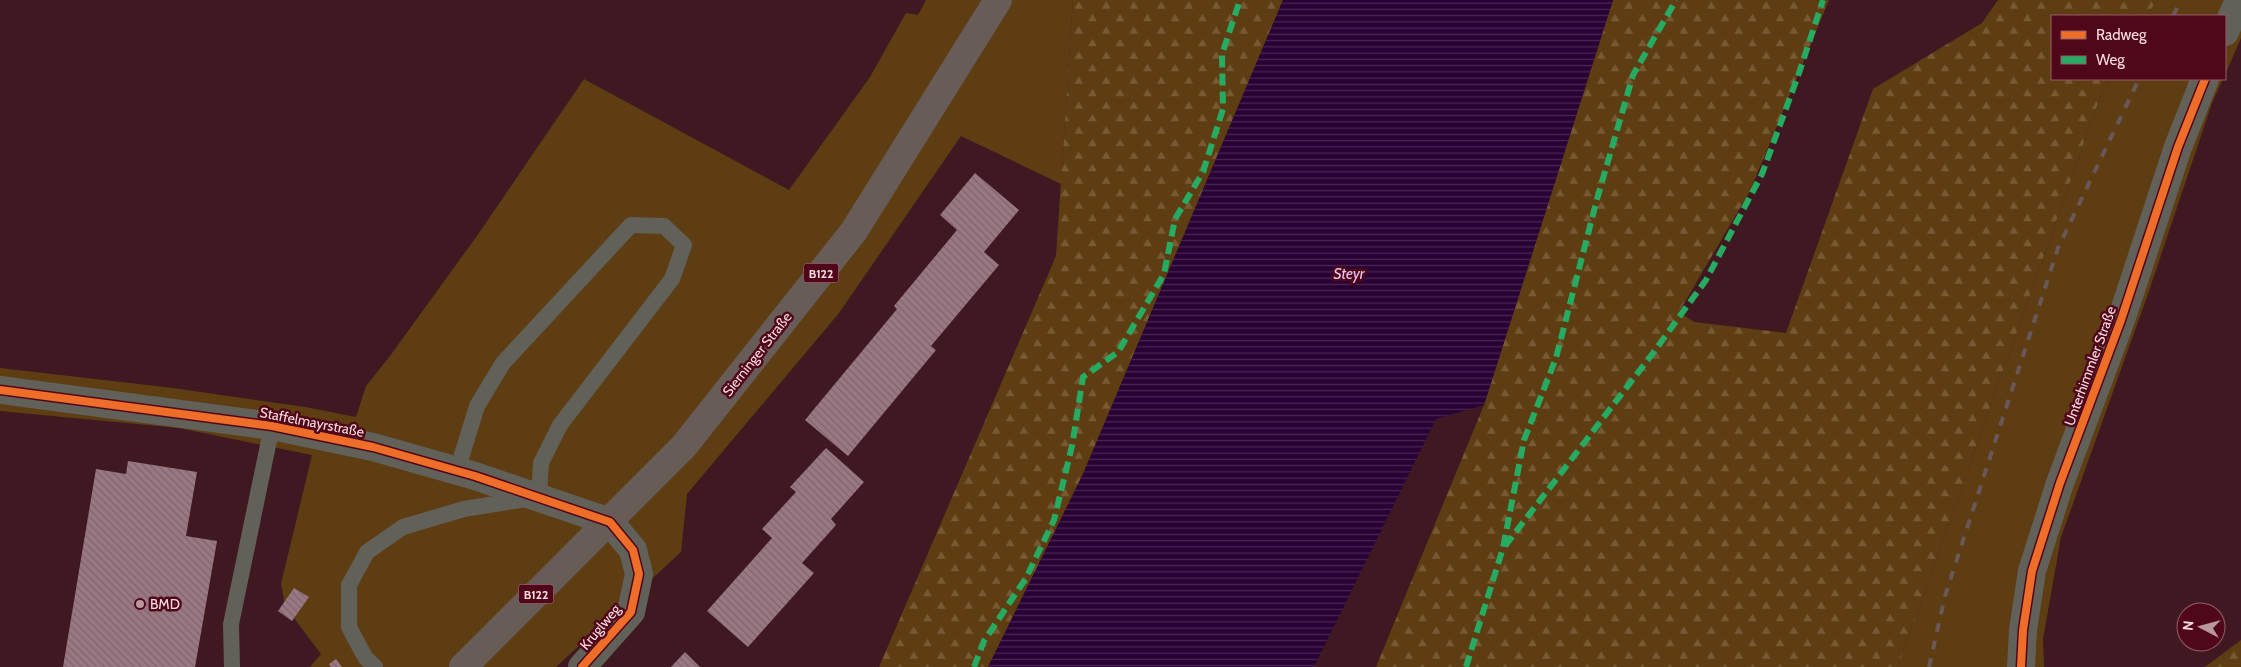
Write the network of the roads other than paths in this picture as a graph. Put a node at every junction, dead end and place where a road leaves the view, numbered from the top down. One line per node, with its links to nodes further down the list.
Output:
1 (998, 0): 9 (main road, Sierninger Straße / B122)
2 (2239, 0): 3 (street)
3 (2226, 30)
4 (2205, 80): 14 (street, Unterhimmler Straße)
5 (0, 390): 6 (street, Staffelmayrstraße)
6 (272, 426): 7 (street, Staffelmayrstraße); 10 (lane)
7 (457, 471): 8 (street, Staffelmayrstraße); 8 (lane)
8 (539, 498): 9 (street, Staffelmayrstraße); 11 (lane)
9 (610, 522): 12 (main road, Sierninger Straße / B122); 13 (street, Kruglweg)
10 (232, 667)
11 (376, 667)
12 (463, 667)
13 (582, 667)
14 (2021, 667)

